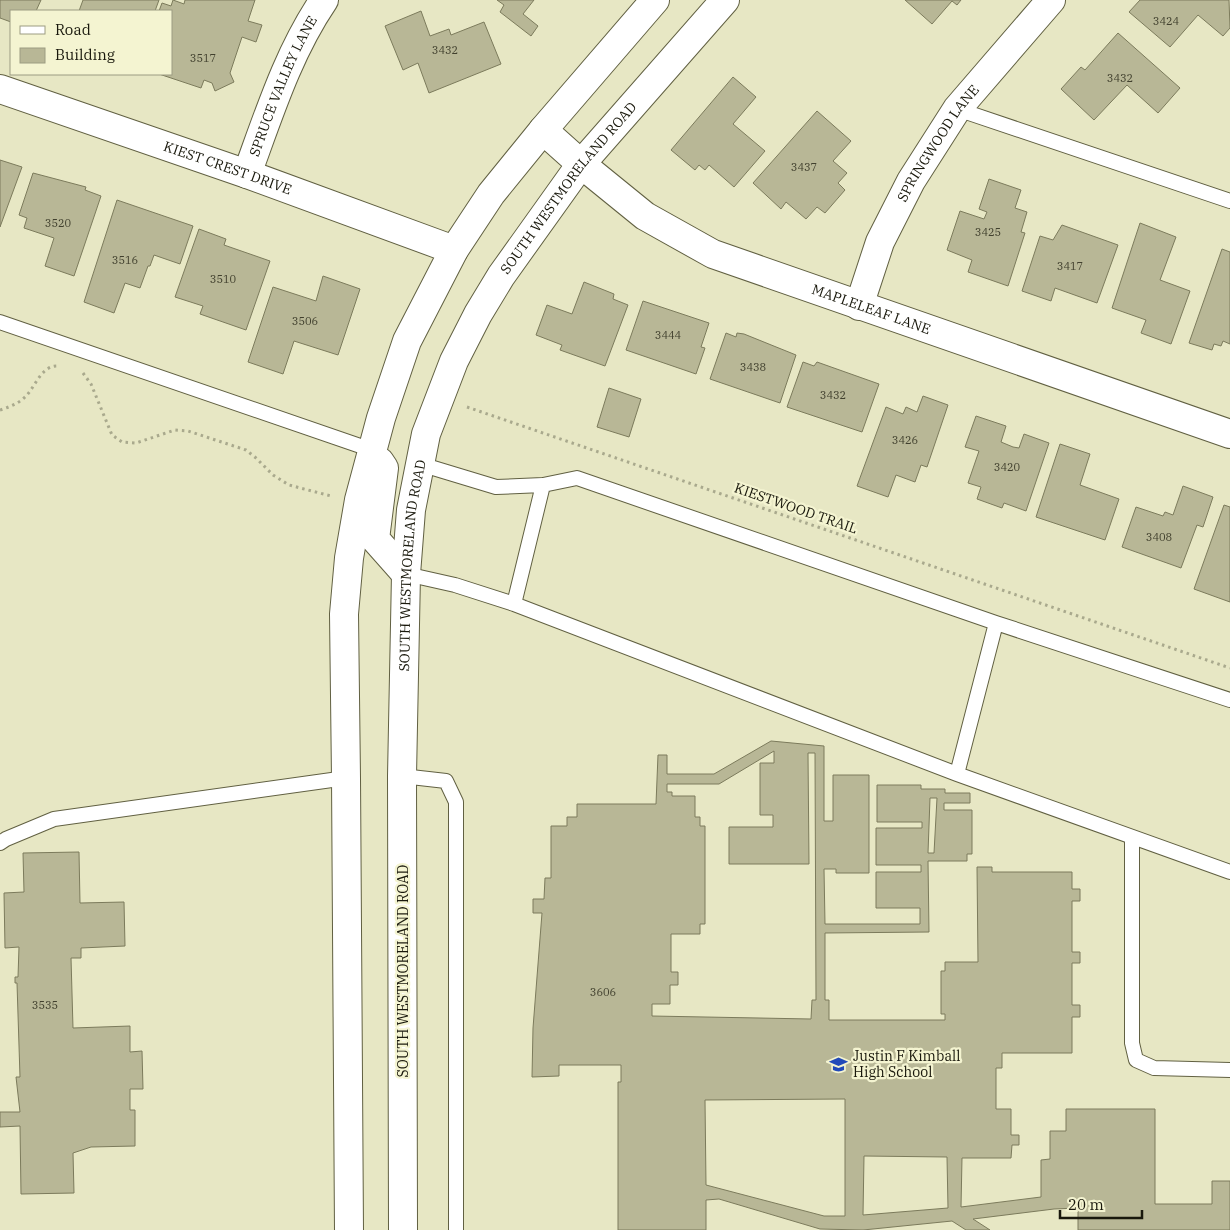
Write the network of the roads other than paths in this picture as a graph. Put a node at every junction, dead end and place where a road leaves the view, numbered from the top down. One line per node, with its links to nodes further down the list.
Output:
1 (324, 0): 9 (main road, SPRUCE VALLEY LANE)
2 (655, 0): 7 (main road)
3 (725, 0): 8 (main road, SOUTH WESTMORELAND ROAD)
4 (1051, 0): 6 (main road, SPRINGWOOD LANE)
5 (0, 89): 9 (main road, KIEST CREST DRIVE)
6 (957, 109): 10 (lane); 12 (main road, SPRINGWOOD LANE)
7 (543, 130): 8 (main road, MAPLELEAF LANE); 11 (main road)
8 (581, 164): 12 (main road, MAPLELEAF LANE); 16 (main road, SOUTH WESTMORELAND ROAD)
9 (247, 174): 11 (main road, KIEST CREST DRIVE)
10 (1230, 202)
11 (454, 250): 15 (main road)
12 (859, 306): 14 (main road, MAPLELEAF LANE)
13 (0, 322): 15 (lane)
14 (1230, 434)
15 (372, 450): 18 (main road); 24 (main road)
16 (420, 464): 17 (lane); 18 (main road, SOUTH WESTMORELAND ROAD)
17 (543, 484): 19 (lane); 20 (lane)
18 (406, 574): 19 (lane); 23 (main road, SOUTH WESTMORELAND ROAD)
19 (514, 604): 22 (lane)
20 (996, 623): 21 (lane); 22 (lane)
21 (1230, 700)
22 (957, 774): 25 (lane)
23 (402, 776): 30 (main road, SOUTH WESTMORELAND ROAD); 31 (lane)
24 (346, 778): 26 (lane); 29 (main road)
25 (1132, 837): 27 (lane); 28 (lane)
26 (0, 843)
27 (1230, 872)
28 (1230, 1070)
29 (349, 1230)
30 (403, 1230)
31 (456, 1230)

